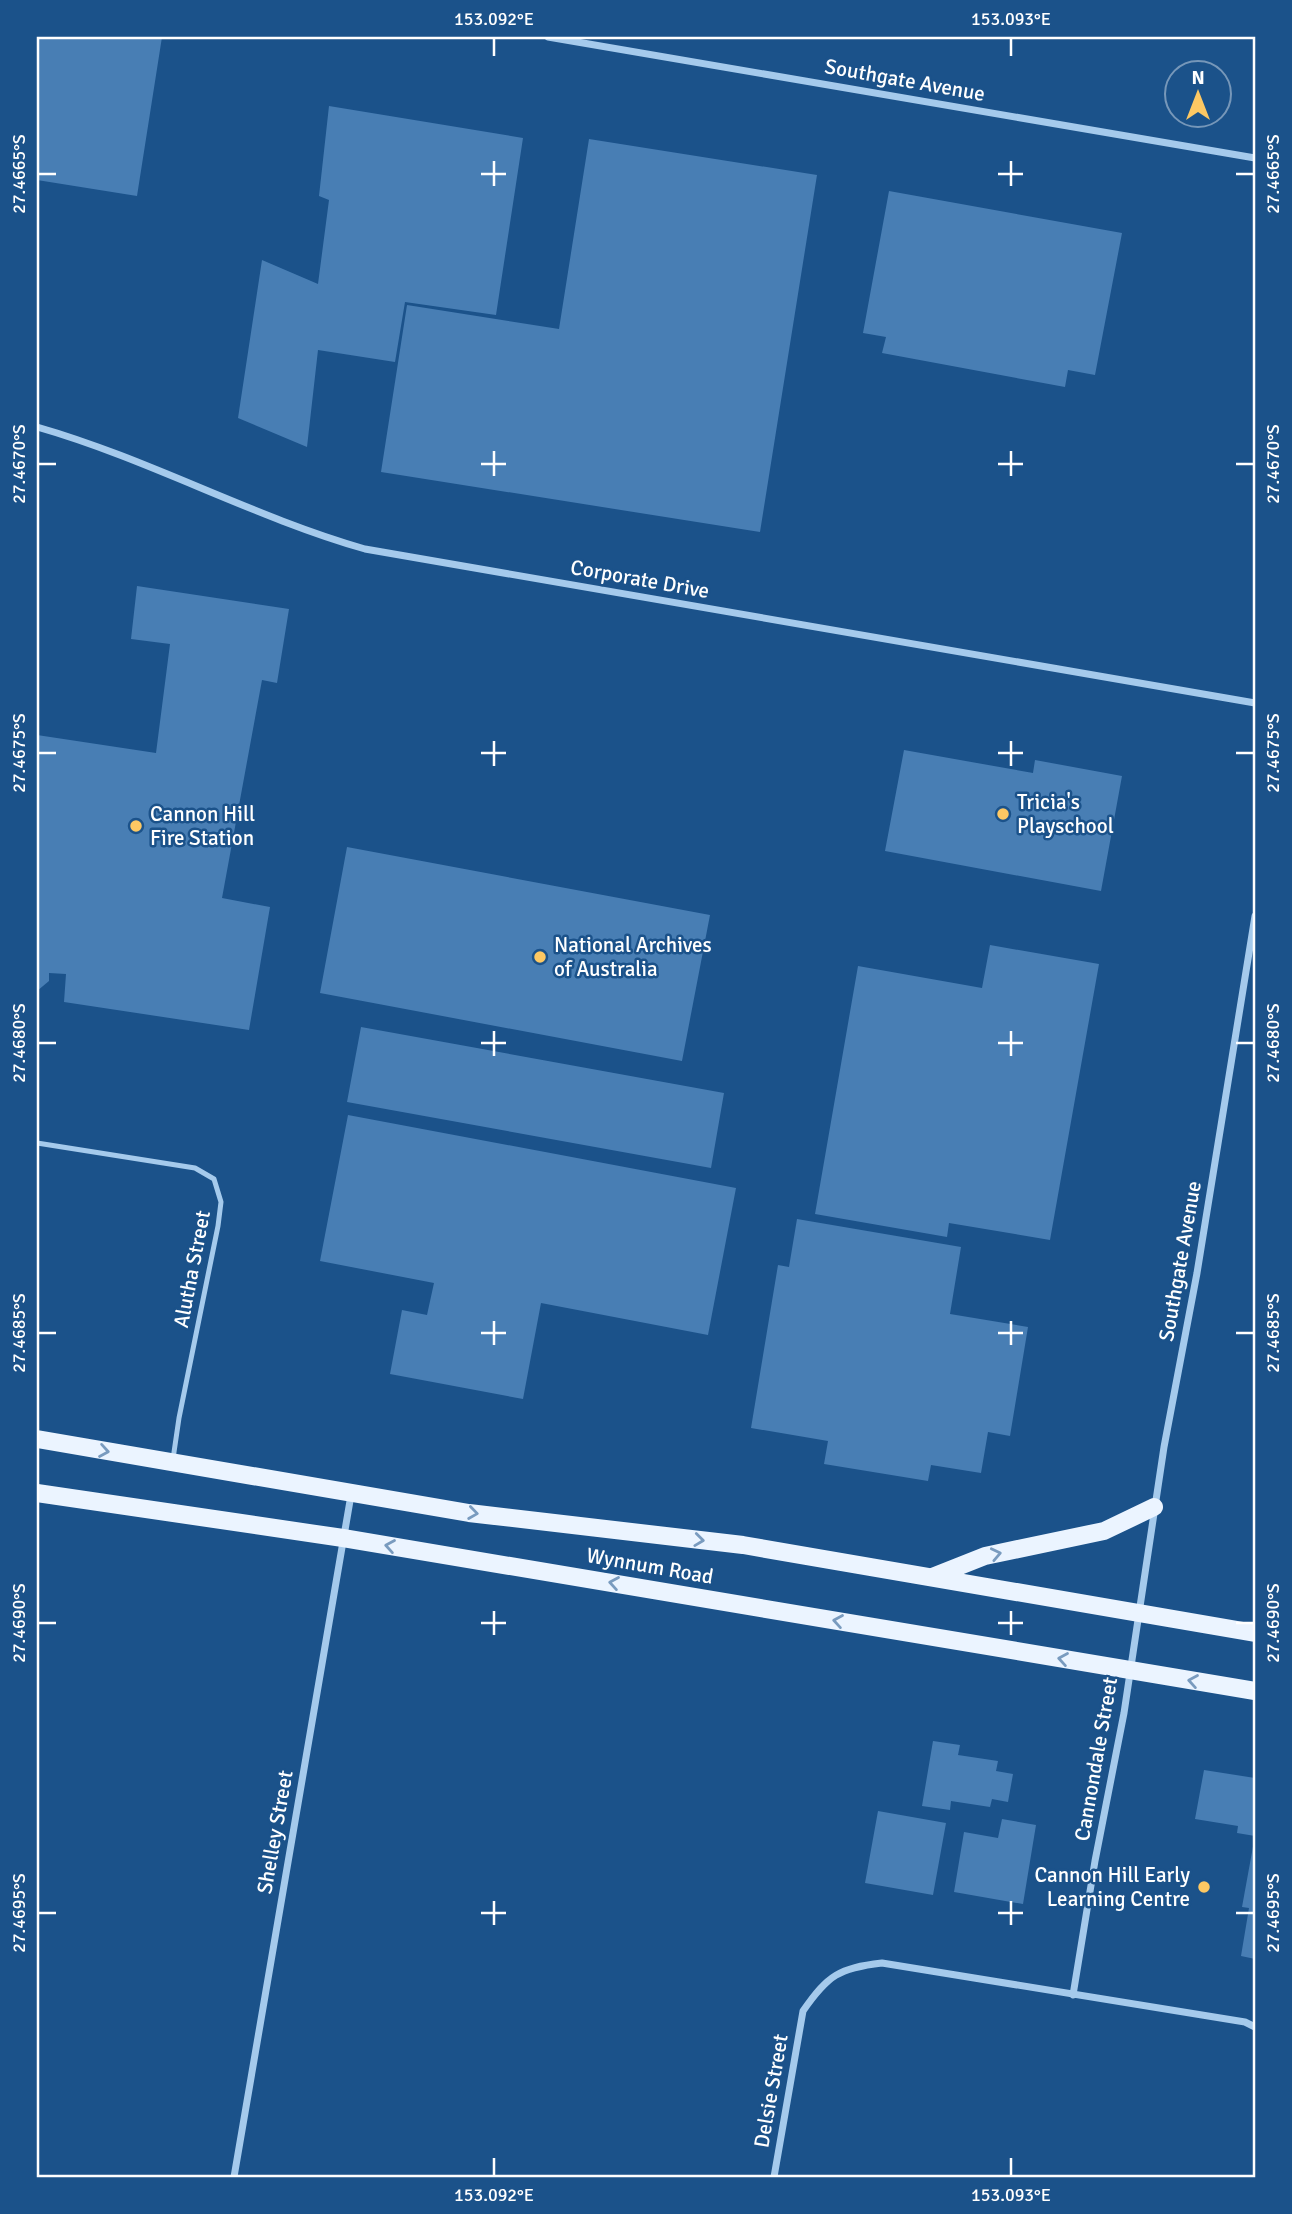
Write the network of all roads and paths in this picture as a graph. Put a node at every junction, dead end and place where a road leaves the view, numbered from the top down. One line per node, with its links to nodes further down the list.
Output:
1 (548, 37): 2 (street, Southgate Avenue)
2 (1255, 158)
3 (37, 427): 4 (street, Corporate Drive)
4 (1255, 703)
5 (1255, 915): 11 (street, Southgate Avenue)
6 (37, 1143): 8 (lane, Alutha Street)
7 (37, 1439): 8 (main road, Wynnum Road, one-way to 8)
8 (173, 1462): 10 (main road, Wynnum Road)
9 (37, 1493): 12 (main road, Wynnum Road)
10 (351, 1493): 12 (street, Shelley Street); 13 (main road, Wynnum Road, one-way to 13)
11 (1154, 1507): 13 (main road, one-way to 11); 14 (street, Southgate Avenue)
12 (343, 1538): 16 (main road, Wynnum Road, one-way to 12); 20 (street, Shelley Street)
13 (932, 1577): 14 (main road, Wynnum Road)
14 (1137, 1612): 15 (main road, Wynnum Road); 16 (street, Cannondale Street)
15 (1255, 1633)
16 (1130, 1670): 17 (main road, Wynnum Road, one-way to 16); 18 (street, Cannondale Street)
17 (1255, 1691)
18 (1073, 1994): 19 (street); 21 (street, Delsie Street)
19 (1255, 2026)
20 (234, 2177)
21 (774, 2177)

